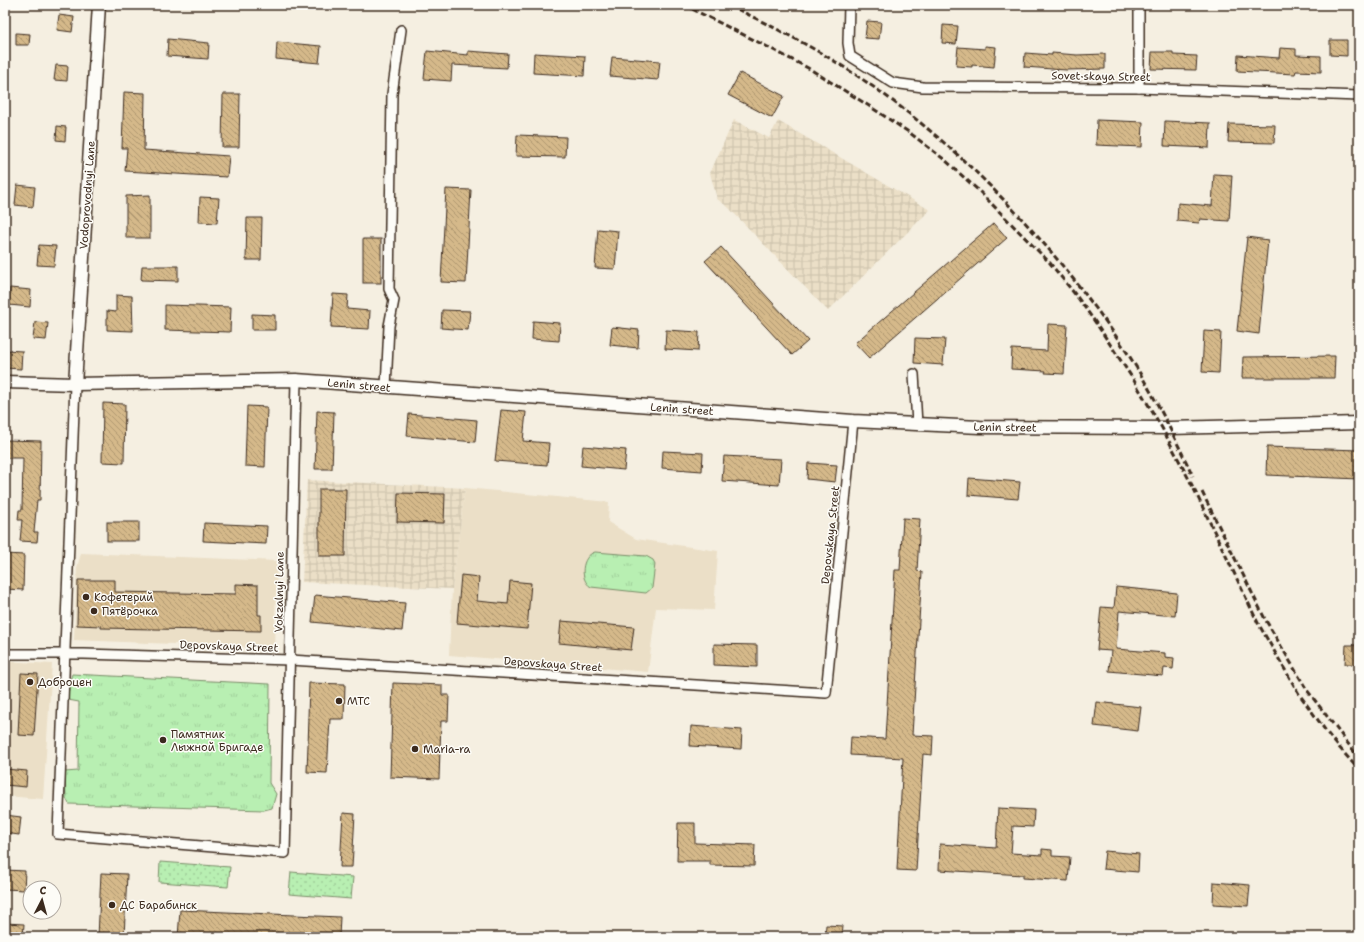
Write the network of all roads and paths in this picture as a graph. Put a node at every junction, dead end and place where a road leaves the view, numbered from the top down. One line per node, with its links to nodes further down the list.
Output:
1 (99, 5): 10 (main road, Vodoprovodnyi Lane)
2 (849, 5): 5 (street, Sovet·skaya Street)
3 (1139, 5): 5 (street)
4 (402, 30): 11 (street)
5 (1139, 88): 6 (street, Sovet·skaya Street)
6 (1359, 96)
7 (914, 374): 13 (street)
8 (296, 380): 10 (main road, Lenin street); 11 (main road, Lenin street); 17 (street, Vokzalnyi Lane)
9 (5, 382): 10 (main road, Lenin street)
10 (75, 384): 16 (street)
11 (386, 387): 12 (main road, Lenin street)
12 (853, 421): 13 (main road, Lenin street); 17 (street, Depovskaya Street)
13 (917, 424): 14 (main road, Lenin street)
14 (1359, 424)
15 (5, 654): 16 (street, Depovskaya Street)
16 (65, 654): 17 (street, Depovskaya Street); 17 (street, Vokzalnyi Lane)
17 (290, 660)

